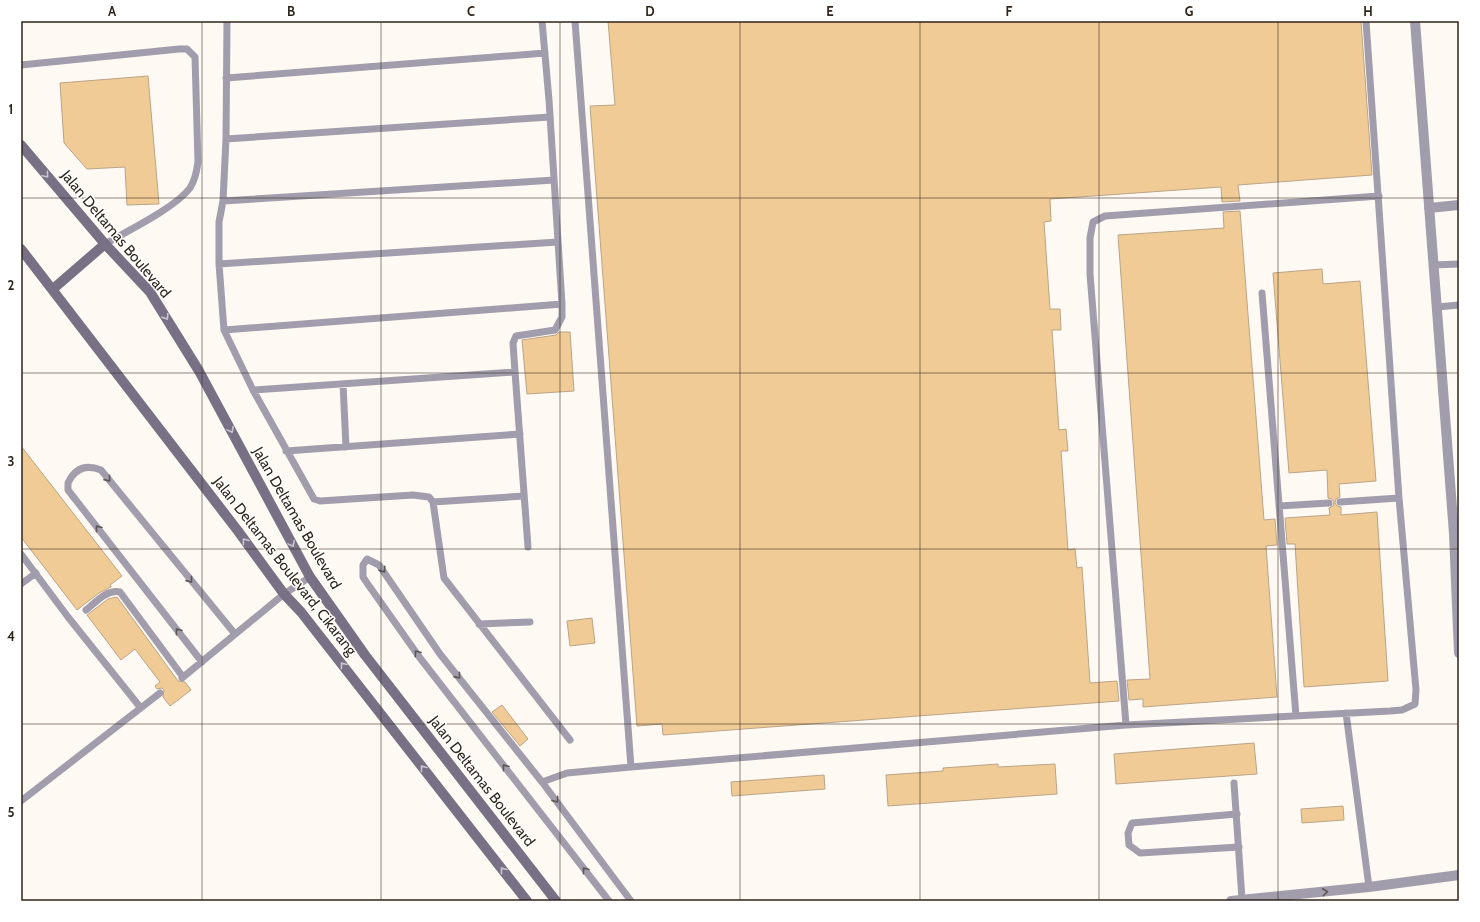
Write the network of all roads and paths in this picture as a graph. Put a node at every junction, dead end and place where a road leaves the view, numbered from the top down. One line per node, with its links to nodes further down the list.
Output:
1 (226, 21): 8 (lane)
2 (542, 21): 6 (lane)
3 (575, 21): 59 (lane)
4 (1366, 21): 13 (lane)
5 (1415, 21): 16 (street)
6 (545, 53): 8 (lane); 9 (lane)
7 (21, 66): 18 (lane)
8 (226, 78): 10 (lane)
9 (550, 117): 10 (lane); 12 (lane)
10 (226, 139): 14 (lane)
11 (21, 145): 18 (street, Jalan Deltamas Boulevard, one-way to 18)
12 (554, 180): 14 (lane); 17 (lane)
13 (1378, 196): 36 (lane); 57 (lane)
14 (223, 201): 20 (lane)
15 (1459, 205): 16 (street)
16 (1429, 208): 22 (street)
17 (558, 242): 20 (lane); 25 (lane)
18 (104, 244): 23 (street); 44 (street, Jalan Deltamas Boulevard, one-way to 44)
19 (21, 249): 23 (street, Jalan Deltamas Boulevard, Cikarang)
20 (219, 264): 28 (lane)
21 (1459, 264): 22 (lane)
22 (1433, 265): 27 (street)
23 (53, 290): 46 (street, Jalan Deltamas Boulevard, Cikarang, one-way to 23)
24 (1262, 293): 40 (lane)
25 (562, 304): 28 (lane); 29 (lane)
26 (1459, 305): 27 (lane)
27 (1437, 307): 51 (street)
28 (224, 330): 31 (lane)
29 (515, 372): 30 (lane); 32 (lane)
30 (343, 384): 31 (lane); 33 (lane)
31 (253, 390): 34 (lane)
32 (520, 434): 33 (lane); 35 (lane)
33 (346, 447): 34 (lane)
34 (286, 451): 37 (lane)
35 (524, 496): 37 (lane); 41 (lane)
36 (1399, 498): 38 (lane); 55 (lane)
37 (433, 502): 49 (lane)
38 (1340, 502)
39 (1329, 503): 40 (lane)
40 (1279, 506): 56 (lane)
41 (528, 547)
42 (21, 554): 43 (lane)
43 (36, 573): 45 (lane); 54 (lane)
44 (310, 577): 46 (lane); 69 (street, Jalan Deltamas Boulevard)
45 (21, 584)
46 (284, 594): 50 (lane); 68 (street, Jalan Deltamas Boulevard, Cikarang, one-way to 46)
47 (86, 610): 52 (lane)
48 (530, 622): 49 (lane)
49 (479, 624): 58 (lane)
50 (235, 634): 52 (lane); 52 (lane, one-way to 50)
51 (1459, 653)
52 (202, 662)
53 (160, 692): 54 (lane)
54 (140, 707): 62 (lane)
55 (1346, 713): 56 (lane); 66 (lane)
56 (1296, 716): 57 (lane)
57 (1126, 726): 59 (lane)
58 (570, 740)
59 (632, 766): 60 (lane)
60 (542, 782): 70 (lane, one-way to 60); 71 (lane, one-way to 71)
61 (1234, 783): 63 (lane)
62 (21, 801)
63 (1237, 814): 64 (lane); 64 (lane)
64 (1239, 847): 67 (lane)
65 (1459, 875): 66 (street)
66 (1369, 887): 67 (street, one-way to 66)
67 (1242, 899): 72 (street)
68 (527, 901)
69 (556, 901)
70 (609, 901)
71 (631, 901)
72 (1231, 901)

